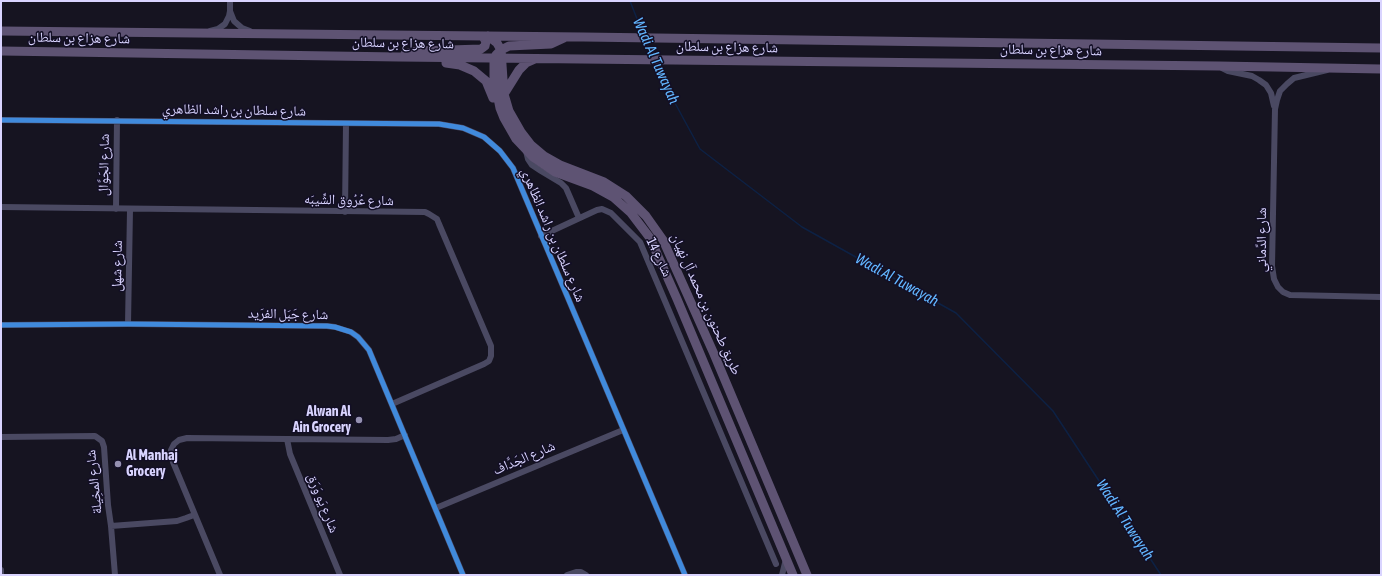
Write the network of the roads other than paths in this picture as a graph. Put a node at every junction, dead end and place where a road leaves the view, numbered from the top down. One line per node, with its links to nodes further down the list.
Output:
1 (230, 1): 2 (street)
2 (230, 11): 4 (street); 5 (street)
3 (1, 31): 4 (main road, شارع هزاع بن سلطان)
4 (202, 33): 5 (main road, شارع هزاع بن سلطان)
5 (264, 34): 6 (main road, شارع هزاع بن سلطان)
6 (485, 36): 7 (main road, شارع هزاع بن سلطان); 10 (main road); 11 (main road)
7 (566, 37): 8 (main road, شارع هزاع بن سلطان); 10 (main road)
8 (1381, 48)
9 (1, 51): 11 (main road, شارع هزاع بن سلطان)
10 (499, 56): 11 (main road, شارع هزاع بن سلطان); 12 (main road, شارع هزاع بن سلطان); 16 (main road, طريق طحنون بن محمد آل نهيان); 21 (main road, طريق طحنون بن محمد آل نهيان)
11 (399, 57): 21 (main road)
12 (536, 59): 13 (main road, شارع هزاع بن سلطان); 16 (main road)
13 (1219, 66): 14 (main road, شارع هزاع بن سلطان); 17 (street, شارع الدِّماني)
14 (1330, 69): 15 (main road, شارع هزاع بن سلطان); 17 (street, شارع الدِّماني)
15 (1381, 69)
16 (504, 94): 33 (main road, طريق طحنون بن محمد آل نهيان)
17 (1275, 109): 29 (street, شارع الدِّماني)
18 (1, 120): 19 (street, شارع سلطان بن راشد الظاهري)
19 (117, 120): 20 (street, شارع سلطان بن راشد الظاهري); 24 (street, شارع الجَوَّال)
20 (346, 124): 26 (street); 28 (street, شارع سلطان بن راشد الظاهري)
21 (507, 126): 22 (main road, طريق طحنون بن محمد آل نهيان)
22 (526, 151): 27 (street); 30 (main road, طريق طحنون بن محمد آل نهيان)
23 (1, 207): 24 (street, شارع عُرُوق الشِّيبَه)
24 (116, 209): 25 (street, شارع عُرُوق الشِّيبَه)
25 (130, 210): 26 (street, شارع عُرُوق الشِّيبَه); 32 (street, شارع شهل)
26 (345, 212): 38 (street, شارع عُرُوق الشِّيبَه)
27 (579, 218): 28 (street, شارع 14); 35 (street, شارع 14)
28 (541, 236): 39 (street, شارع سلطان بن راشد الظاهري)
29 (1381, 297)
30 (677, 299): 33 (main road); 34 (main road, طريق طحنون بن محمد آل نهيان)
31 (1, 324): 32 (street, شارع جَبَل الفرَيد)
32 (128, 324): 38 (street, شارع جَبَل الفرَيد)
33 (714, 354): 59 (main road, طريق طحنون بن محمد آل نهيان)
34 (704, 360): 35 (street); 37 (main road, طريق طحنون بن محمد آل نهيان)
35 (694, 368): 36 (street, شارع 14)
36 (699, 381): 37 (street); 47 (street, شارع 14)
37 (712, 382): 46 (main road, طريق طحنون بن محمد آل نهيان)
38 (392, 404): 40 (street, شارع جَبَل الفرَيد)
39 (623, 430): 43 (street, شارع الجَدَّاف); 56 (street, شارع سلطان بن راشد الظاهري)
40 (405, 435): 42 (street); 43 (street, شارع جَبَل الفرَيد)
41 (1, 437): 45 (street, شارع المخِيلة)
42 (287, 439): 44 (street); 52 (street, شارع يَو وَرَق)
43 (436, 508): 53 (street, شارع جَبَل الفرَيد)
44 (194, 515): 45 (street); 51 (street)
45 (111, 526): 50 (street, شارع المخِيلة)
46 (786, 557): 57 (street); 58 (main road, طريق طحنون بن محمد آل نهيان)
47 (776, 564)
48 (1, 570): 49 (street)
49 (1, 575)
50 (115, 575)
51 (220, 575)
52 (340, 575)
53 (463, 575)
54 (567, 575): 55 (street)
55 (586, 575)
56 (685, 575)
57 (782, 575)
58 (793, 575)
59 (807, 575)

